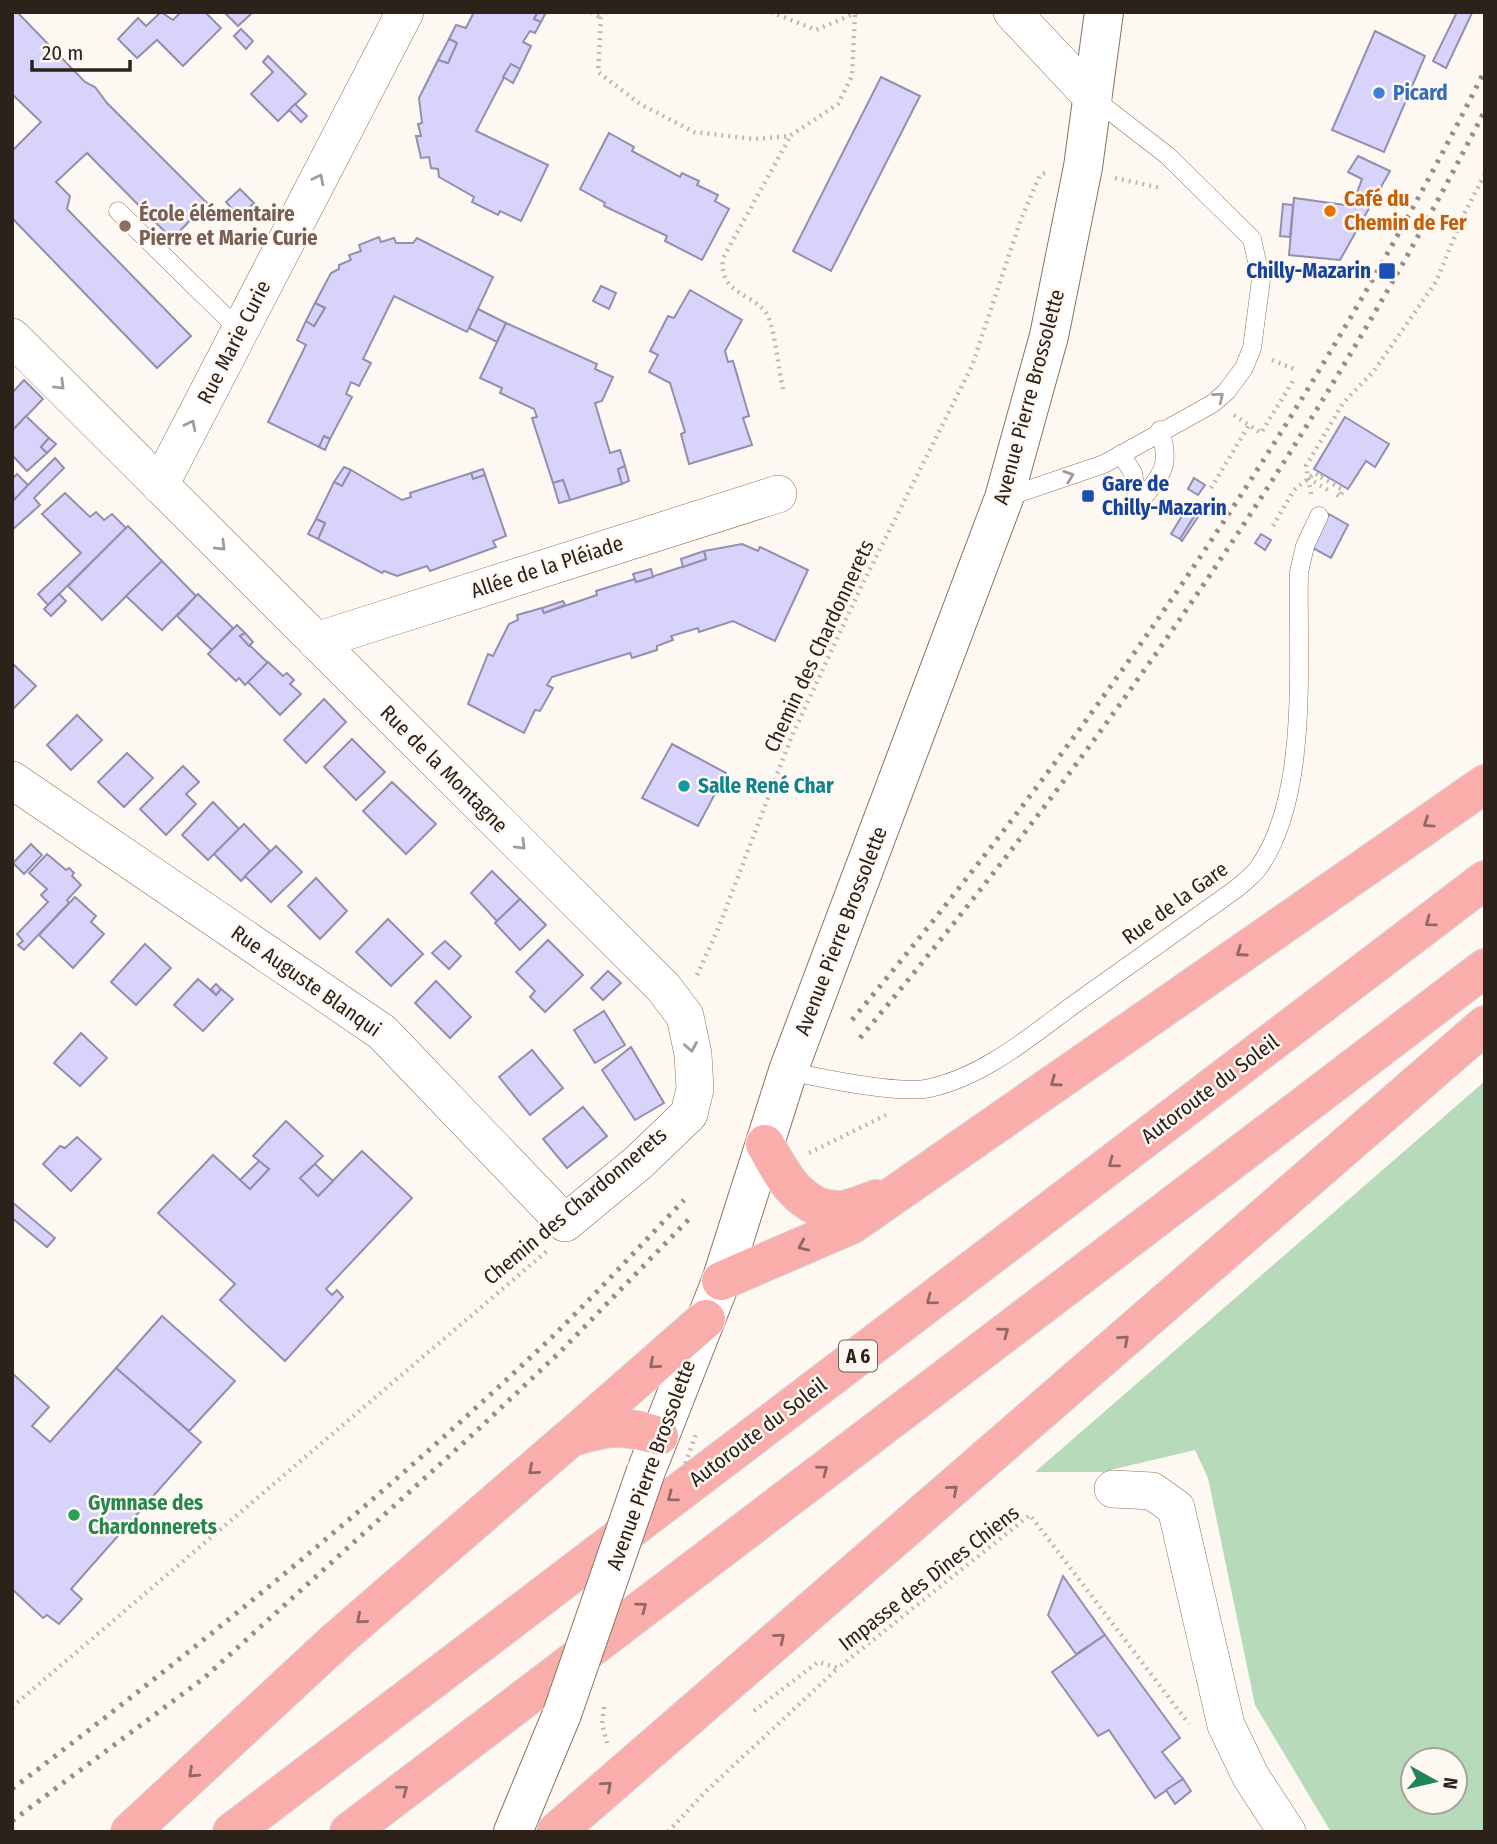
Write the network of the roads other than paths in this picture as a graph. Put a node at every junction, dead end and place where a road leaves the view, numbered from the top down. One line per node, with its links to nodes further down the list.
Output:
1 (405, 12): 6 (street, Rue Marie Curie, one-way to 1)
2 (1012, 12): 4 (street)
3 (1104, 12): 4 (main road, Avenue Pierre Brossolette)
4 (1093, 98): 8 (lane, one-way to 4); 12 (main road, Avenue Pierre Brossolette)
5 (118, 211): 6 (lane)
6 (242, 327): 10 (street, Rue Marie Curie, one-way to 6)
7 (12, 337): 10 (street, Rue de la Montagne, one-way to 10)
8 (1160, 430): 9 (lane); 9 (lane)
9 (1121, 454): 12 (lane, one-way to 9)
10 (160, 485): 14 (street, Rue de la Montagne, one-way to 14)
11 (778, 494): 14 (street, Allée de la Pléiade)
12 (1004, 498): 20 (main road, Avenue Pierre Brossolette)
13 (1319, 516): 20 (lane, Rue de la Gare)
14 (316, 641): 23 (street, Rue de la Montagne, one-way to 23)
15 (12, 780): 23 (street, Rue Auguste Blanqui)
16 (1485, 784): 22 (highway, one-way to 22)
17 (1485, 880): 30 (highway, Autoroute du Soleil / A 6, one-way to 30)
18 (1485, 968): 31 (highway, one-way to 18)
19 (1485, 1025): 33 (highway, one-way to 19)
20 (788, 1071): 21 (main road, Avenue Pierre Brossolette)
21 (765, 1144): 22 (highway); 24 (main road, Avenue Pierre Brossolette)
22 (895, 1194): 24 (highway, one-way to 24)
23 (561, 1233)
24 (721, 1281): 25 (main road, Avenue Pierre Brossolette)
25 (706, 1319): 26 (main road, Avenue Pierre Brossolette); 27 (highway, one-way to 27)
26 (659, 1436): 27 (highway); 32 (main road, Avenue Pierre Brossolette, bridge)
27 (570, 1438): 29 (highway, one-way to 29)
28 (1112, 1489): 34 (street)
29 (130, 1832)
30 (232, 1832)
31 (349, 1832)
32 (513, 1832)
33 (556, 1832)
34 (1287, 1832)

